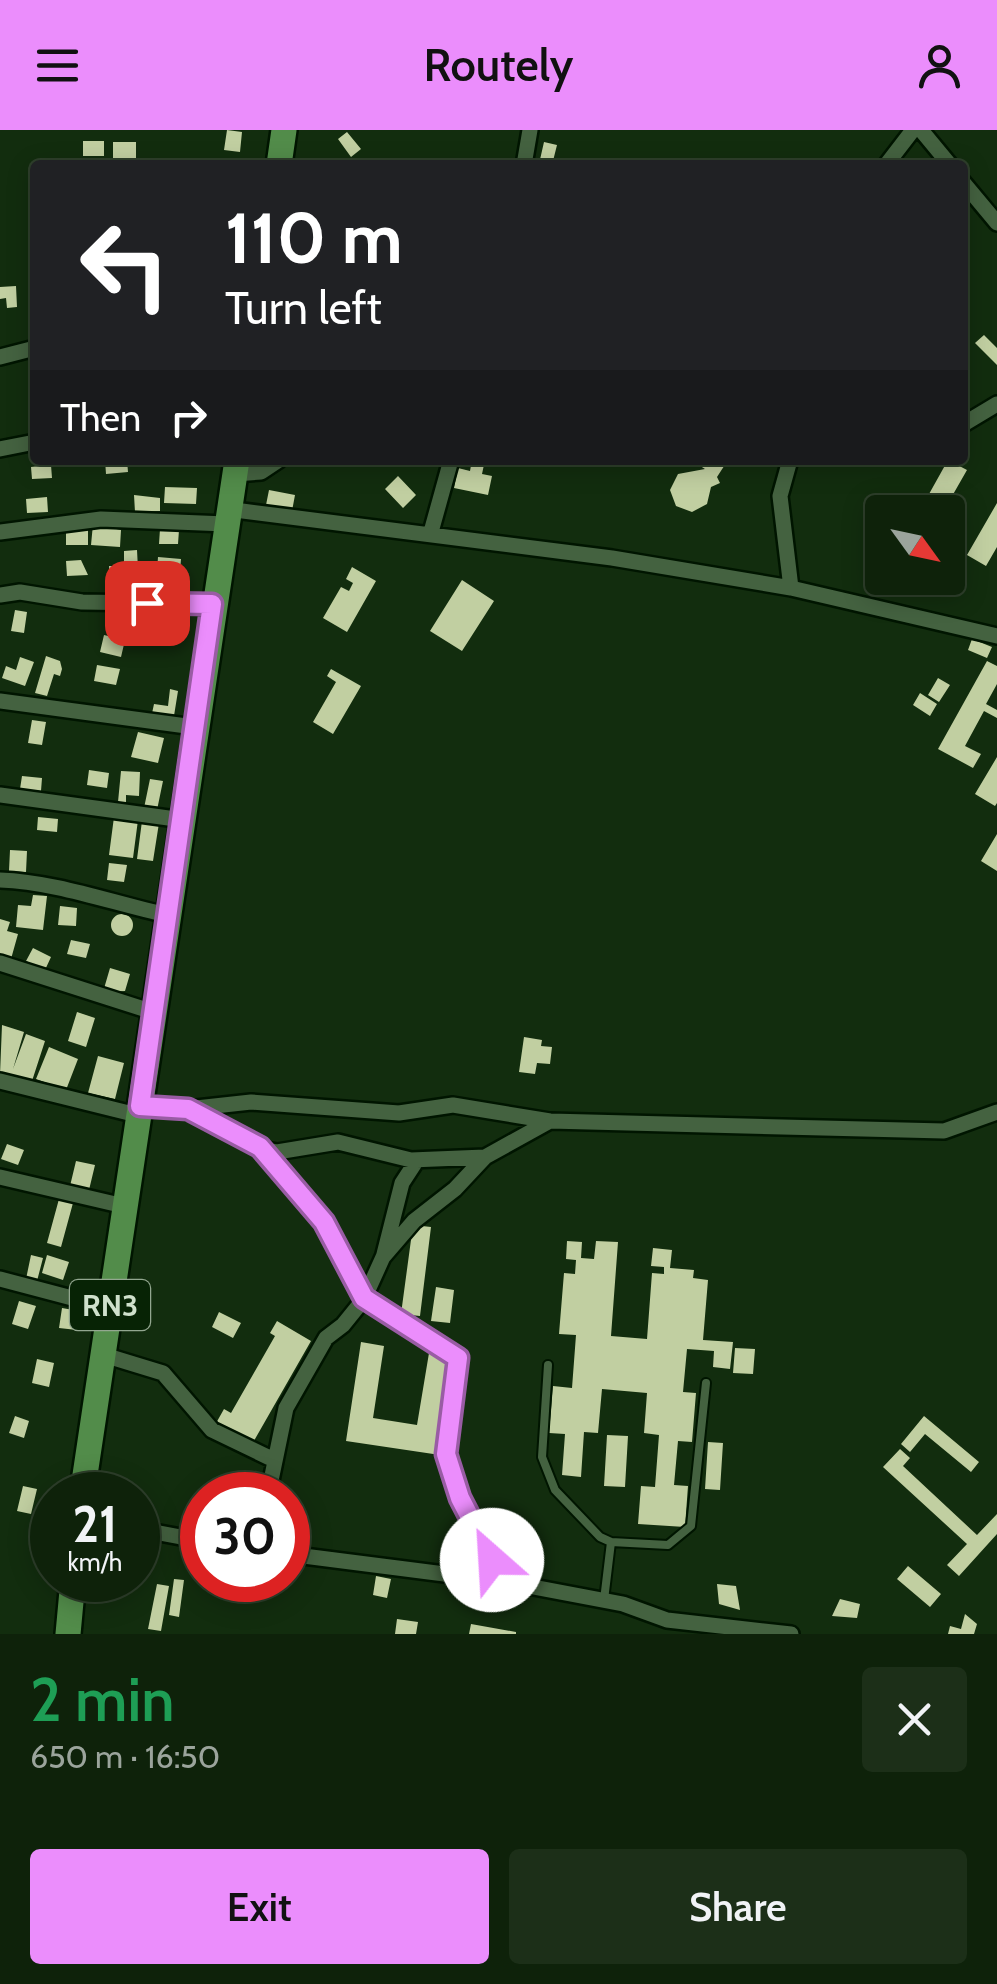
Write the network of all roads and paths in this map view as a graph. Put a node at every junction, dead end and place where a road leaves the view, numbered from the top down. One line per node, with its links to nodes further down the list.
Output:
1 (284, 130): 4 (highway)
2 (530, 130): 5 (street)
3 (917, 130): 6 (street); 7 (street)
4 (280, 160)
5 (525, 160)
6 (890, 160)
7 (945, 160)
8 (968, 188): 9 (street)
9 (997, 223)
10 (30, 349): 11 (street)
11 (0, 358)
12 (997, 404): 13 (street)
13 (968, 422)
14 (30, 443): 15 (street)
15 (0, 449)
16 (272, 465): 19 (street)
17 (450, 465): 22 (street)
18 (789, 465): 23 (street)
19 (236, 467): 20 (highway, RN3)
20 (226, 516): 21 (street); 22 (street); 25 (highway, RN3)
21 (0, 532)
22 (430, 532): 23 (street)
23 (791, 588): 26 (street)
24 (0, 595): 25 (street)
25 (212, 604): 28 (highway, RN3)
26 (997, 636)
27 (0, 701): 28 (street)
28 (194, 728): 30 (highway, RN3)
29 (0, 796): 30 (street)
30 (183, 820): 32 (highway, RN3)
31 (0, 880): 32 (street)
32 (167, 915): 34 (highway, RN3)
33 (0, 962): 34 (street)
34 (153, 1012): 37 (highway, RN3)
35 (0, 1081): 37 (street)
36 (188, 1109): 37 (street); 39 (street); 40 (street)
37 (138, 1110): 44 (highway, RN3)
38 (997, 1112): 39 (street)
39 (550, 1120): 41 (street)
40 (262, 1149): 42 (street); 47 (street)
41 (484, 1156): 42 (street); 45 (street)
42 (416, 1160): 45 (street)
43 (0, 1177): 44 (street)
44 (124, 1206): 48 (highway, RN3)
45 (383, 1257): 47 (street)
46 (0, 1279): 48 (street)
47 (364, 1298): 52 (street); 57 (street)
48 (110, 1308): 49 (highway, RN3)
49 (104, 1355): 52 (street); 53 (highway, RN3)
50 (548, 1365): 55 (lane)
51 (706, 1383): 55 (lane)
52 (274, 1460): 54 (street)
53 (86, 1472)
54 (272, 1472)
55 (611, 1542): 58 (lane)
56 (310, 1557): 57 (street)
57 (507, 1582): 58 (street)
58 (604, 1600): 60 (street)
59 (70, 1602): 61 (highway)
60 (663, 1627): 62 (street)
61 (68, 1634)
62 (792, 1634)

